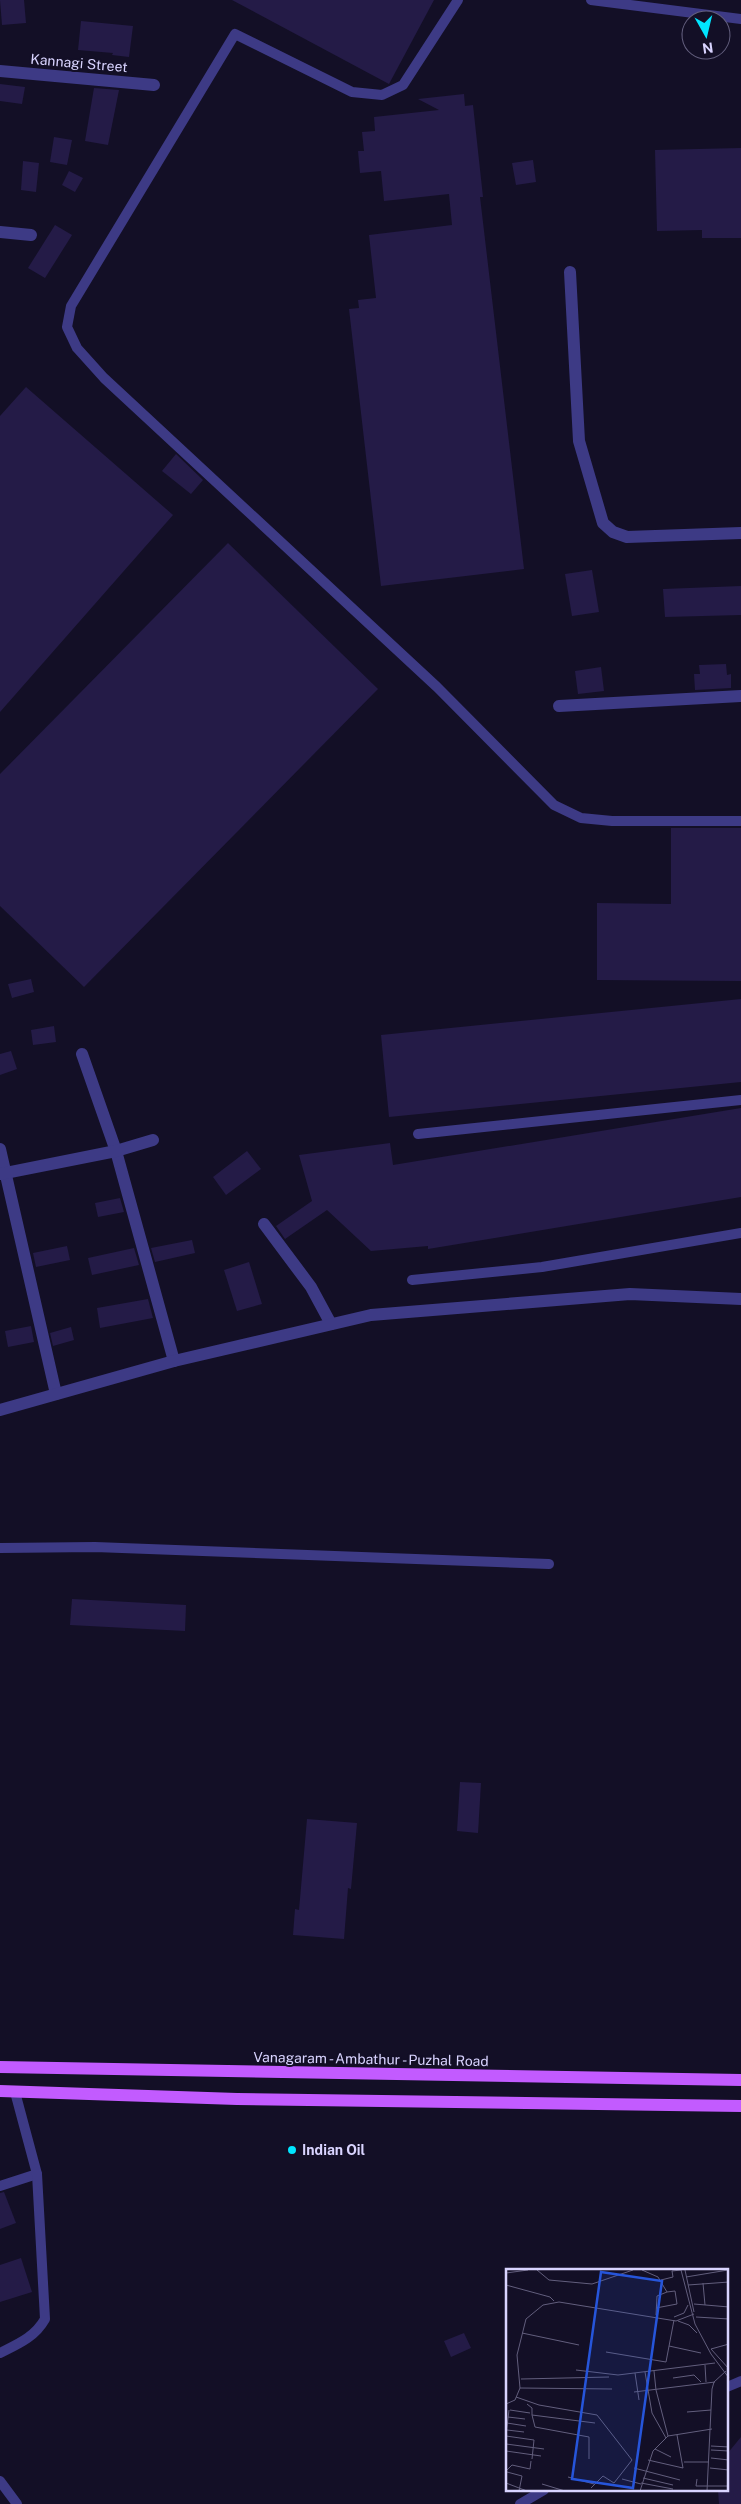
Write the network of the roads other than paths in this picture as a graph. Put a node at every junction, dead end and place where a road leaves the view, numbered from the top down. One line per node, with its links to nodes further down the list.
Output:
1 (458, 0): 12 (lane)
2 (591, 0): 3 (lane)
3 (741, 19)
4 (0, 70): 5 (street, Kannagi Street)
5 (154, 85)
6 (0, 232): 7 (street)
7 (31, 234)
8 (570, 272): 9 (street)
9 (741, 533)
10 (741, 696): 11 (street)
11 (559, 706)
12 (741, 821)
13 (82, 1054): 18 (street)
14 (741, 1100): 15 (lane)
15 (418, 1134)
16 (154, 1140): 18 (street)
17 (0, 1150): 19 (street)
18 (116, 1151): 19 (street); 25 (street)
19 (3, 1173): 26 (street)
20 (264, 1224): 24 (street)
21 (741, 1233): 22 (lane)
22 (412, 1280)
23 (741, 1299): 24 (street)
24 (331, 1324): 25 (street)
25 (174, 1361): 26 (street)
26 (56, 1394): 27 (street)
27 (0, 1410)
28 (0, 1548): 29 (lane)
29 (549, 1564)
30 (0, 2067): 31 (main road, Vanagaram - Ambathur - Puzhal Road)
31 (741, 2080)
32 (0, 2091): 33 (main road)
33 (15, 2092): 34 (main road); 35 (lane)
34 (741, 2106)
35 (36, 2174): 36 (lane); 37 (lane)
36 (0, 2186)
37 (0, 2353)
38 (741, 2381): 39 (lane)
39 (728, 2387)
40 (0, 2480): 42 (lane)
41 (541, 2492): 43 (lane)
42 (17, 2504)
43 (520, 2504)

